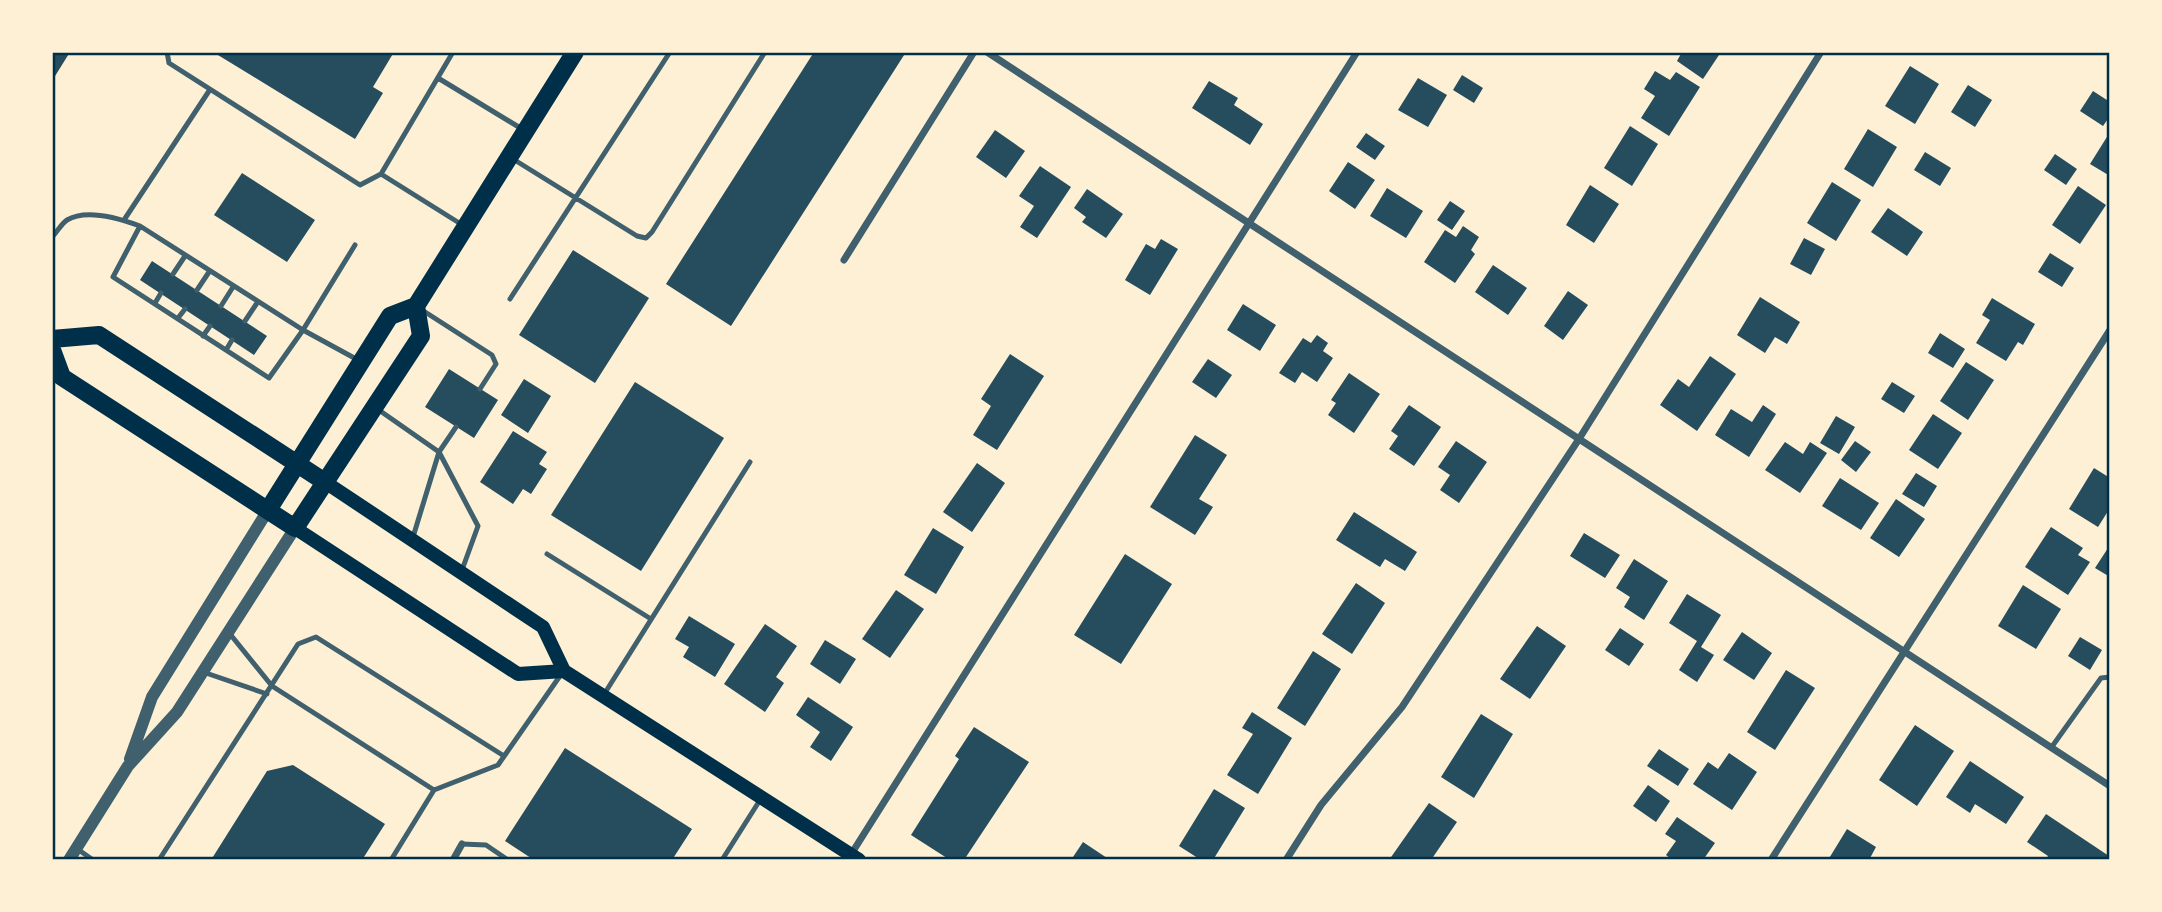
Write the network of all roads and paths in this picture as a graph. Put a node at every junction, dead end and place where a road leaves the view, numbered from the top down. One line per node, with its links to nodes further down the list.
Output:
1 (167, 52): 11 (lane)
2 (453, 52): 10 (lane)
3 (575, 52): 12 (main road)
4 (670, 52): 15 (lane)
5 (765, 52): 15 (lane)
6 (974, 52): 23 (street)
7 (987, 52): 17 (street)
8 (1357, 52): 17 (street)
9 (1821, 52): 49 (street)
10 (438, 78): 12 (lane); 14 (lane)
11 (209, 91): 14 (lane); 16 (lane)
12 (526, 132): 13 (main road)
13 (510, 157): 15 (lane); 19 (main road)
14 (381, 174): 19 (lane)
15 (575, 198): 29 (lane)
16 (124, 220): 18 (lane); 20 (lane)
17 (1249, 222): 49 (street); 76 (street)
18 (141, 226): 22 (lane); 30 (lane)
19 (466, 228): 33 (main road)
20 (52, 237)
21 (355, 245): 38 (lane)
22 (185, 256): 24 (lane); 25 (lane)
23 (844, 260)
24 (209, 272): 26 (lane); 27 (lane)
25 (173, 274)
26 (233, 287): 31 (lane); 32 (lane)
27 (197, 290)
28 (161, 293): 30 (lane)
29 (510, 299)
30 (155, 303): 35 (lane)
31 (257, 303): 36 (lane); 38 (lane)
32 (221, 306)
33 (416, 306): 45 (main road); 46 (lane); 47 (main road)
34 (185, 309): 35 (lane)
35 (178, 318): 40 (lane)
36 (244, 321)
37 (210, 326): 40 (lane)
38 (303, 330): 44 (lane); 45 (lane)
39 (2109, 330): 61 (street)
40 (203, 336): 44 (lane)
41 (52, 339): 52 (main road)
42 (232, 340): 44 (lane)
43 (52, 350): 54 (main road)
44 (226, 350)
45 (361, 361): 52 (main road)
46 (480, 389)
47 (374, 407): 50 (lane); 53 (main road)
48 (456, 427): 50 (lane)
49 (1579, 439): 61 (street); 83 (street)
50 (439, 452): 56 (lane); 58 (lane)
51 (750, 462): 59 (lane)
52 (297, 463): 53 (main road); 54 (main road)
53 (325, 482): 55 (main road); 56 (main road)
54 (268, 510): 55 (main road); 70 (street)
55 (295, 528): 60 (street); 62 (main road)
56 (412, 540): 58 (main road)
57 (547, 554): 59 (lane)
58 (461, 573): 62 (main road)
59 (651, 619): 67 (lane)
60 (228, 632): 63 (street); 65 (lane)
61 (1904, 652): 68 (street); 84 (street)
62 (564, 671): 67 (main road); 69 (lane)
63 (203, 672): 66 (lane); 70 (street)
64 (2109, 677): 68 (lane)
65 (272, 686): 66 (lane); 69 (lane); 72 (lane)
66 (267, 694): 78 (lane)
67 (603, 696): 73 (main road)
68 (2051, 748): 71 (street)
69 (504, 756): 72 (lane)
70 (128, 766): 75 (street)
71 (2109, 786)
72 (434, 790): 79 (lane)
73 (762, 798): 76 (main road); 82 (lane)
74 (462, 845): 80 (street); 81 (lane)
75 (72, 854): 77 (lane)
76 (852, 858)
77 (93, 859)
78 (159, 859)
79 (391, 859)
80 (453, 859)
81 (508, 859)
82 (722, 859)
83 (1286, 859)
84 (1771, 859)

